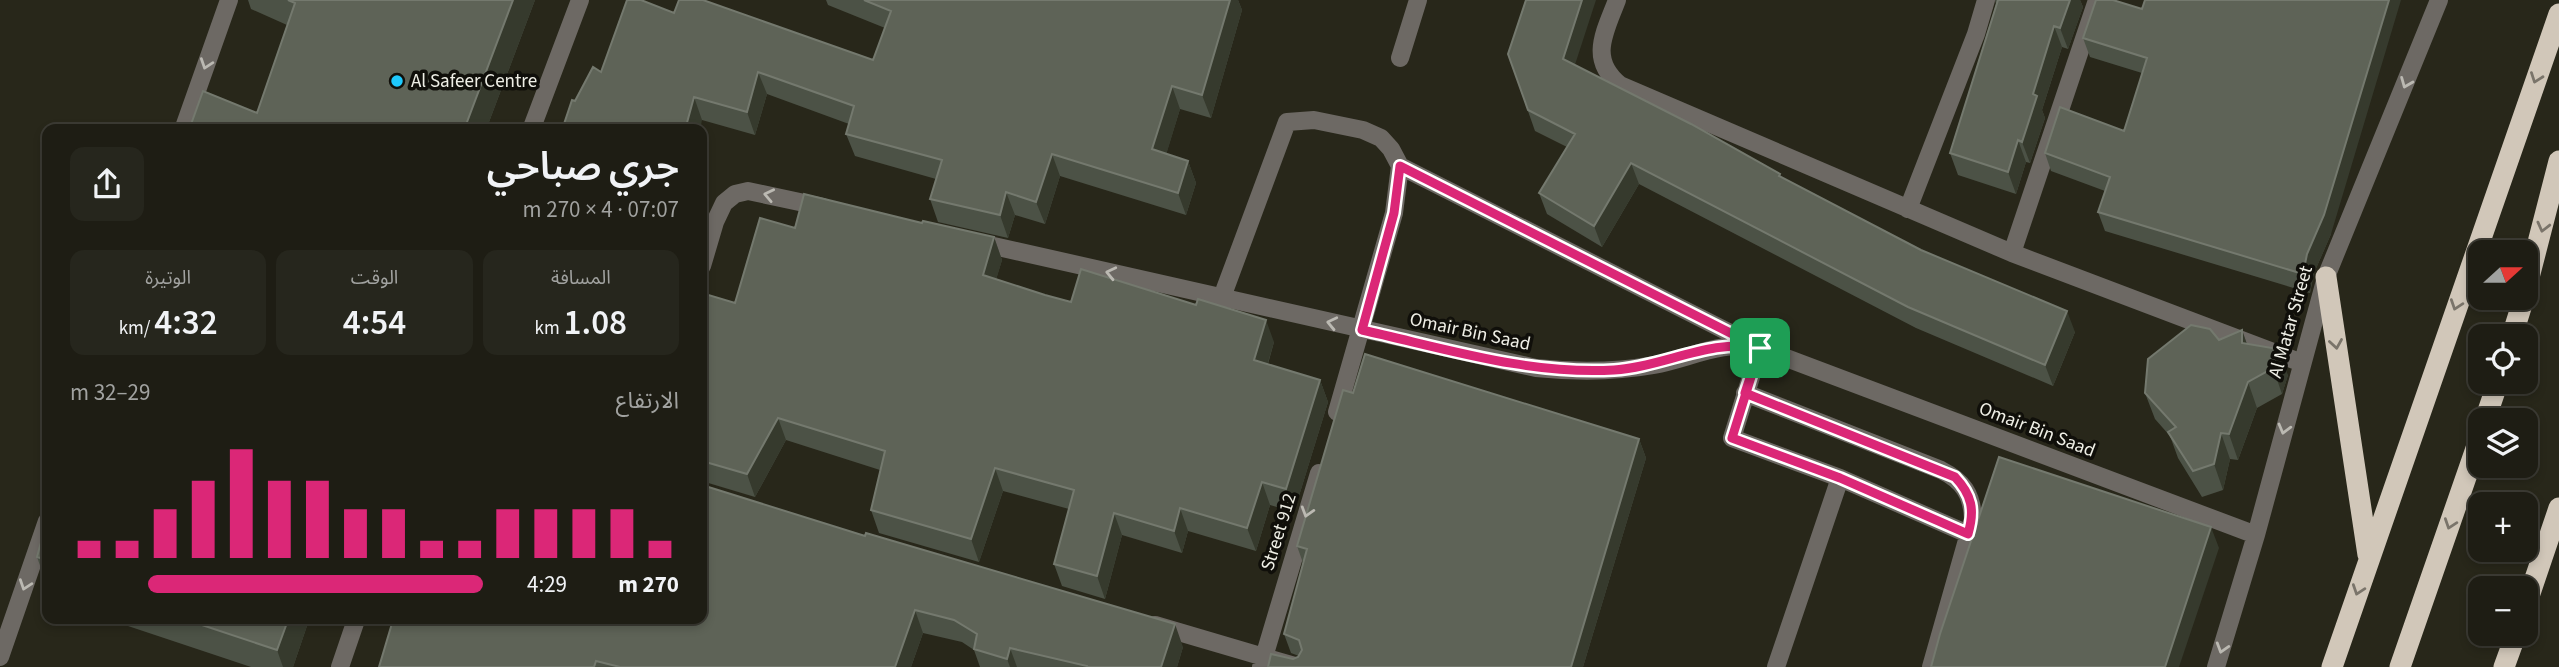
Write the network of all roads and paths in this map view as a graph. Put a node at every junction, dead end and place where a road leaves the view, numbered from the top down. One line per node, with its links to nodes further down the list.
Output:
1 (229, 0): 10 (street, one-way to 10)
2 (580, 0): 11 (street)
3 (1418, 0): 9 (street)
4 (1617, 0): 14 (street)
5 (1986, 0): 14 (street)
6 (2096, 0): 19 (street)
7 (2439, 0): 20 (street, Al Matar Street, one-way to 20)
8 (2559, 14): 34 (highway, one-way to 34)
9 (1400, 58)
10 (186, 124)
11 (533, 124)
12 (2559, 161): 17 (highway, one-way to 17)
13 (1400, 166): 21 (street); 22 (street); 23 (street)
14 (1908, 209): 19 (street)
15 (836, 210): 18 (street, one-way to 18)
16 (958, 238): 22 (street, Omair Bin Saad, one-way to 16)
17 (2538, 244)
18 (707, 249)
19 (2012, 253): 24 (street)
20 (2326, 277): 24 (street, Al Matar Street); 34 (highway, one-way to 34)
21 (1225, 289)
22 (1362, 330): 23 (street, Omair Bin Saad); 26 (street)
23 (1760, 348): 25 (street); 33 (street, Omair Bin Saad)
24 (2302, 363): 33 (street, Al Matar Street, one-way to 33)
25 (1745, 393): 29 (street); 31 (street)
26 (1330, 435)
27 (1322, 461): 40 (street, Street 912, one-way to 40)
28 (2468, 472): 47 (highway, one-way to 47)
29 (1840, 478): 31 (street); 43 (street)
30 (2559, 508): 35 (highway)
31 (1968, 534): 44 (street)
32 (42, 535): 39 (street, one-way to 39)
33 (2256, 535): 45 (street, Al Matar Street, one-way to 45)
34 (2369, 560): 46 (highway, one-way to 46)
35 (2536, 576)
36 (1143, 622): 40 (street)
37 (355, 624): 41 (street)
38 (2512, 646): 48 (highway)
39 (0, 657)
40 (1262, 662): 42 (street)
41 (340, 667)
42 (1298, 667)
43 (1776, 667)
44 (1931, 667)
45 (2216, 667)
46 (2332, 667)
47 (2400, 667)
48 (2504, 667)

